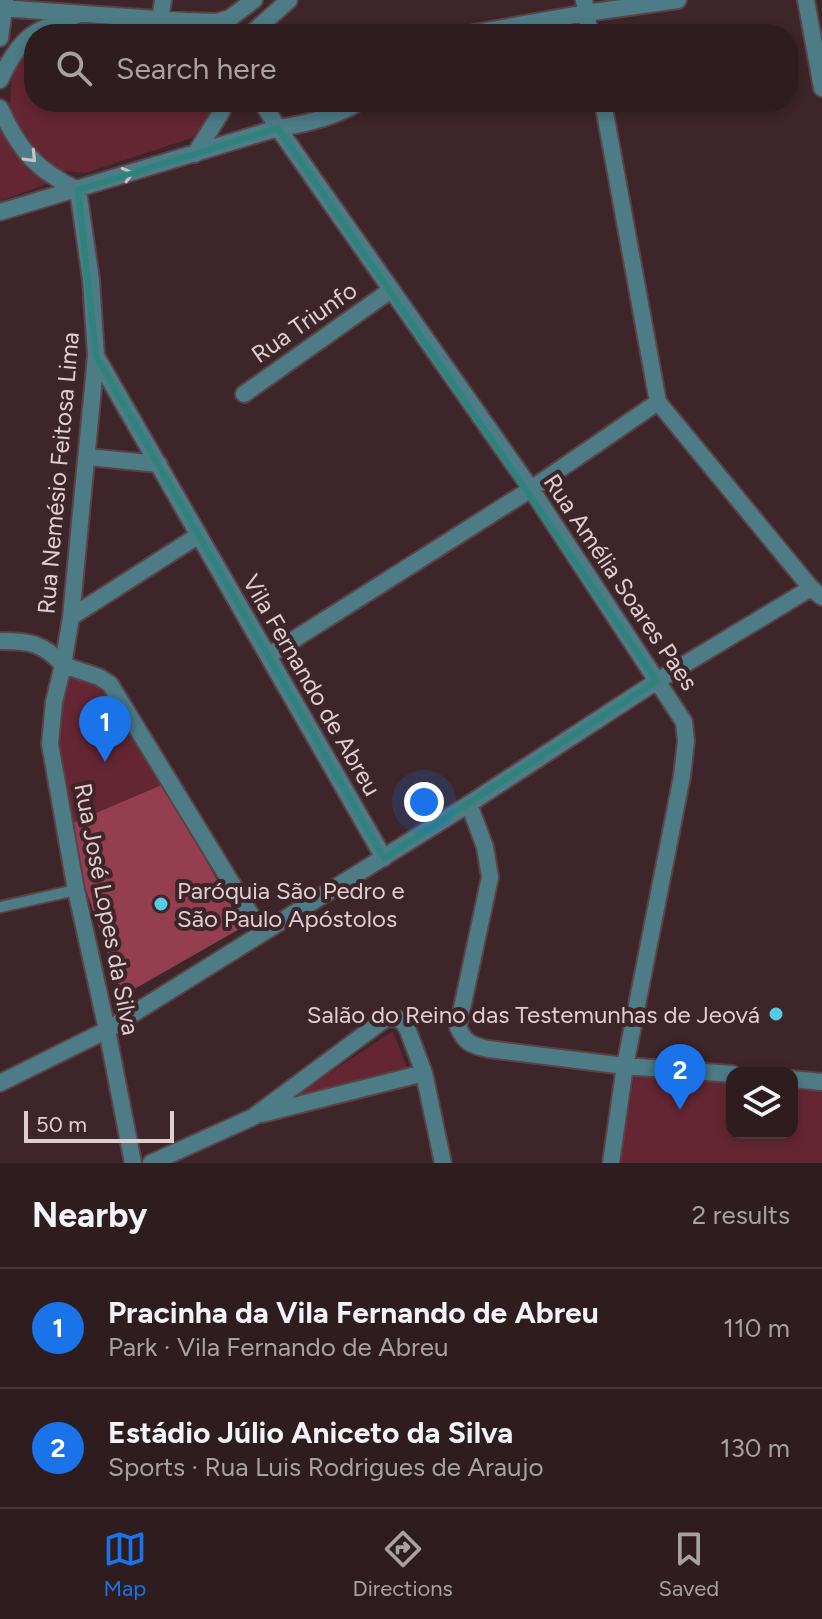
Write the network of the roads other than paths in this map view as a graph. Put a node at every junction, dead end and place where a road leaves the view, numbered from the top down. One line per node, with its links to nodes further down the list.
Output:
1 (163, 0): 9 (street)
2 (254, 0): 10 (street)
3 (289, 0): 13 (street)
4 (678, 0): 7 (street)
5 (806, 0): 18 (street)
6 (3, 5): 8 (street); 15 (street)
7 (585, 6): 14 (street)
8 (84, 13): 9 (street); 11 (street)
9 (160, 20): 10 (street)
10 (185, 21): 12 (street)
11 (50, 24)
12 (190, 24)
13 (262, 24)
14 (510, 24)
15 (0, 38)
16 (24, 41): 17 (street)
17 (0, 80)
18 (822, 88)
19 (0, 108): 26 (street, one-way to 26)
20 (221, 112): 25 (street)
21 (268, 112): 24 (street, Rua Amélia Soares Paes)
22 (338, 112): 24 (street)
23 (605, 112): 31 (street)
24 (278, 128): 25 (street); 28 (street, Rua Amélia Soares Paes)
25 (195, 154): 26 (street, one-way to 25)
26 (78, 190): 27 (street); 29 (street, Rua Nemésio Feitosa Lima)
27 (0, 212)
28 (391, 290): 30 (street, Rua Triunfo); 34 (street, Rua Amélia Soares Paes)
29 (96, 356): 32 (street, Rua Nemésio Feitosa Lima); 33 (street, Vila Fernando de Abreu)
30 (244, 394)
31 (658, 402): 34 (street); 36 (street)
32 (87, 457): 33 (street); 37 (street, Rua Nemésio Feitosa Lima)
33 (159, 464): 35 (street, Vila Fernando de Abreu)
34 (531, 489): 39 (street); 41 (street, Rua Amélia Soares Paes)
35 (199, 535): 37 (street); 39 (street, Vila Fernando de Abreu)
36 (817, 593): 41 (street)
37 (71, 617): 40 (street, Rua Nemésio Feitosa Lima)
38 (0, 641): 40 (street)
39 (268, 656): 43 (street, Vila Fernando de Abreu)
40 (63, 665): 44 (street, Rua José Lopes da Silva); 46 (street)
41 (657, 681): 42 (street); 48 (street, Rua Amélia Soares Paes)
42 (469, 804): 43 (street); 48 (street)
43 (384, 858): 46 (street)
44 (76, 890): 45 (lane); 47 (street, Rua José Lopes da Silva)
45 (0, 907)
46 (262, 933): 47 (street)
47 (107, 1030): 53 (street); 55 (street, Rua José Lopes da Silva)
48 (625, 1066): 50 (street); 58 (street, Rua Amélia Soares Paes)
49 (424, 1073): 54 (street); 54 (street); 57 (street)
50 (726, 1074)
51 (798, 1080): 52 (street)
52 (822, 1082)
53 (0, 1083)
54 (253, 1117): 56 (street)
55 (133, 1163)
56 (151, 1163)
57 (443, 1163)
58 (611, 1163)

